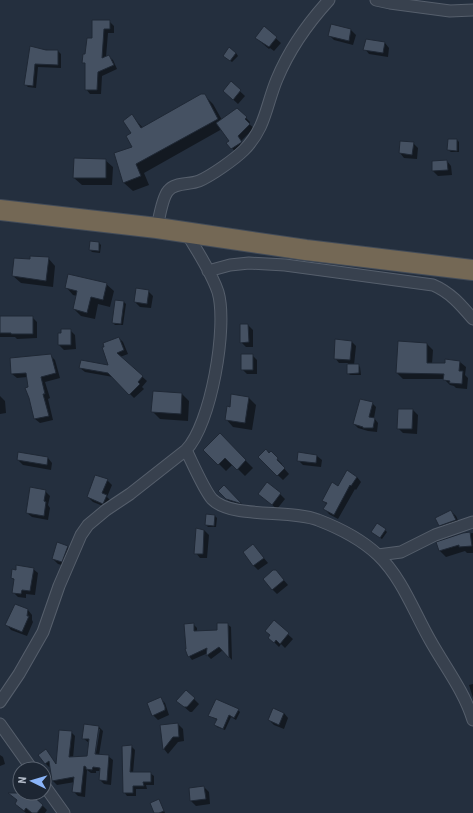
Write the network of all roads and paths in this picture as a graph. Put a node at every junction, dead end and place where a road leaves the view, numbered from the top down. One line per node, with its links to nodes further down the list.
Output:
1 (329, 0): 5 (street)
2 (376, 0): 3 (street)
3 (473, 10)
4 (0, 210): 5 (highway)
5 (157, 228): 6 (highway)
6 (186, 232): 7 (highway); 8 (street)
7 (473, 270)
8 (208, 271): 9 (street); 10 (street)
9 (473, 319)
10 (186, 450): 12 (street); 13 (street)
11 (473, 522): 12 (street)
12 (378, 555): 14 (street)
13 (0, 702)
14 (473, 720)
15 (0, 724): 16 (street)
16 (26, 761)
17 (52, 796): 18 (street)
18 (64, 813)

